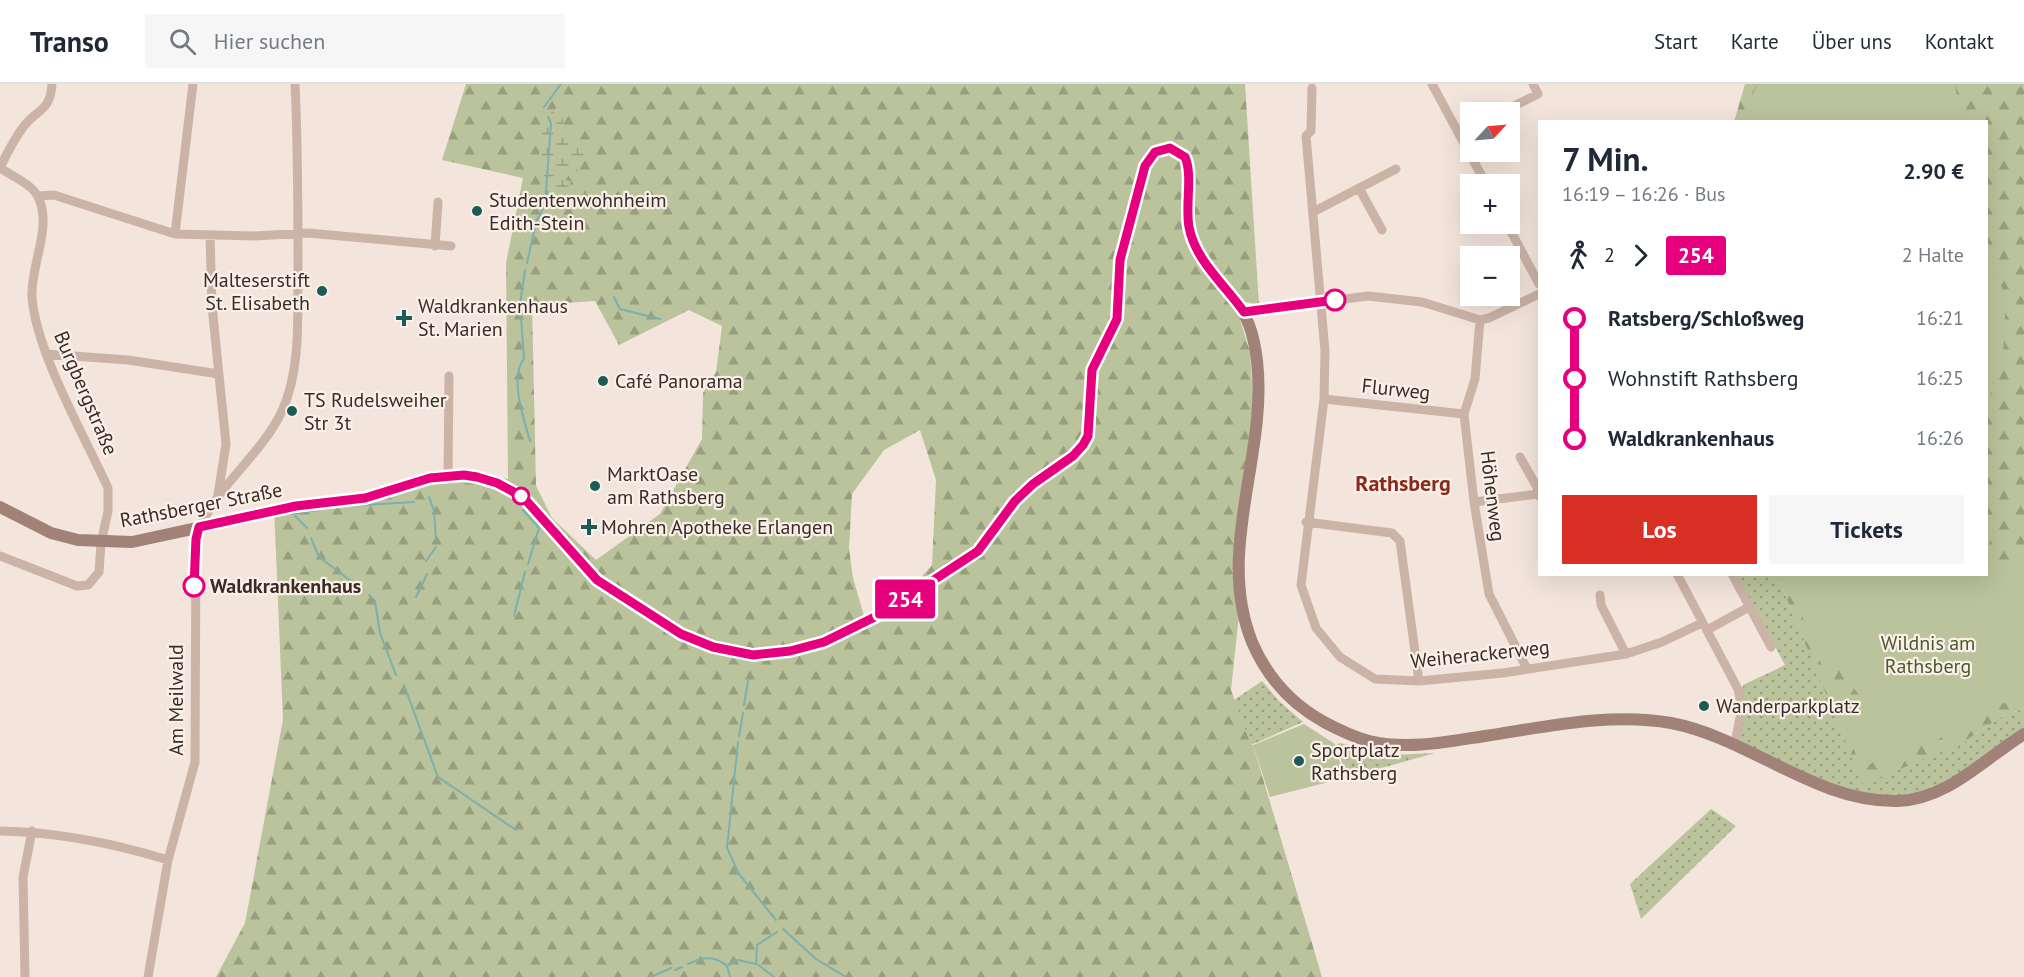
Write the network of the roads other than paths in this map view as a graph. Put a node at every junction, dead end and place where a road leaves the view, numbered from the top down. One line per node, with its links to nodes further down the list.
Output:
1 (52, 84): 9 (street)
2 (193, 84): 17 (street)
3 (295, 84): 16 (street)
4 (1432, 84): 8 (street)
5 (1533, 84): 7 (street)
6 (1312, 88): 14 (street, Weiherackerweg)
7 (1520, 103)
8 (1460, 135)
9 (0, 168): 12 (street)
10 (1396, 169): 11 (street)
11 (1359, 188): 14 (street); 15 (street)
12 (39, 196): 17 (street); 27 (street, Burgbergstraße)
13 (438, 202): 20 (street)
14 (1313, 212): 24 (street, Weiherackerweg)
15 (1382, 230)
16 (299, 233): 19 (street); 20 (street); 35 (street)
17 (175, 234): 19 (street)
18 (1512, 234): 22 (street)
19 (210, 235): 28 (street)
20 (435, 246): 21 (street)
21 (451, 246)
22 (1538, 282)
23 (1538, 294): 26 (street)
24 (1322, 302): 25 (street); 26 (street); 30 (street, Weiherackerweg)
25 (1244, 312): 33 (street, Rathsberger Straße); 52 (street, Rathsberger Straße)
26 (1480, 320): 31 (street, Höhenweg)
27 (46, 354): 28 (street); 40 (street, Burgbergstraße)
28 (219, 374): 35 (street)
29 (449, 375): 33 (street)
30 (1324, 399): 31 (street, Flurweg); 38 (street, Weiherackerweg)
31 (1464, 414): 36 (street, Höhenweg)
32 (1520, 457): 34 (street)
33 (448, 475): 39 (street, Rathsberger Straße)
34 (1538, 495): 36 (street)
35 (218, 497): 39 (street)
36 (1474, 502): 49 (street, Höhenweg)
37 (0, 507): 40 (street, Rathsberger Straße)
38 (1306, 522): 50 (street, Weiherackerweg); 50 (street)
39 (199, 527): 40 (street, Rathsberger Straße); 55 (street, Am Meilwald)
40 (101, 543): 41 (street, Burgbergstraße)
41 (0, 556)
42 (1678, 576): 46 (street)
43 (1733, 576): 45 (street)
44 (1599, 595): 48 (street)
45 (1749, 607): 46 (street, Weiherackerweg); 47 (street)
46 (1705, 626): 48 (street, Weiherackerweg); 52 (street)
47 (1771, 647)
48 (1626, 654): 49 (street, Weiherackerweg)
49 (1527, 669): 50 (street, Weiherackerweg)
50 (1419, 681)
51 (2024, 734): 52 (street, Rathsberger Straße)
52 (1735, 743)
53 (0, 831): 54 (street)
54 (32, 831): 55 (street); 56 (street)
55 (168, 860): 57 (street, Am Meilwald)
56 (25, 977)
57 (148, 977)

